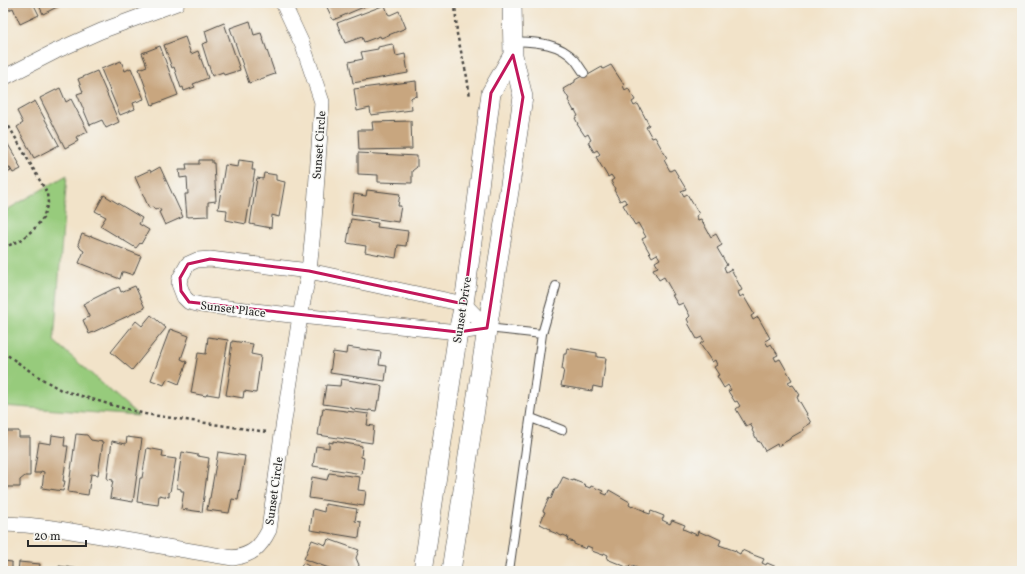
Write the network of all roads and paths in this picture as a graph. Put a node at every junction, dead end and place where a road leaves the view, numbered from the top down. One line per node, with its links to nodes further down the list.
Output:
1 (177, 3): 7 (street)
2 (283, 3): 11 (street, Sunset Circle)
3 (455, 3): 8 (path)
4 (512, 3): 5 (street)
5 (513, 48): 6 (lane); 13 (street, Sunset Drive); 15 (street)
6 (584, 73)
7 (3, 78)
8 (469, 103)
9 (3, 116): 10 (path)
10 (3, 248)
11 (309, 271): 13 (street); 14 (street, Sunset Circle); 14 (street, Sunset Place)
12 (556, 286): 17 (lane)
13 (464, 304): 15 (street); 16 (street, Sunset Drive)
14 (300, 316): 16 (street); 21 (street, Sunset Circle)
15 (487, 328): 16 (street); 17 (lane); 24 (street)
16 (458, 332): 23 (street, Sunset Drive)
17 (542, 334): 19 (lane)
18 (3, 352): 21 (path)
19 (531, 418): 20 (lane); 25 (lane)
20 (562, 430)
21 (282, 434): 22 (street, Sunset Circle)
22 (3, 524)
23 (423, 571)
24 (451, 571)
25 (509, 571)

